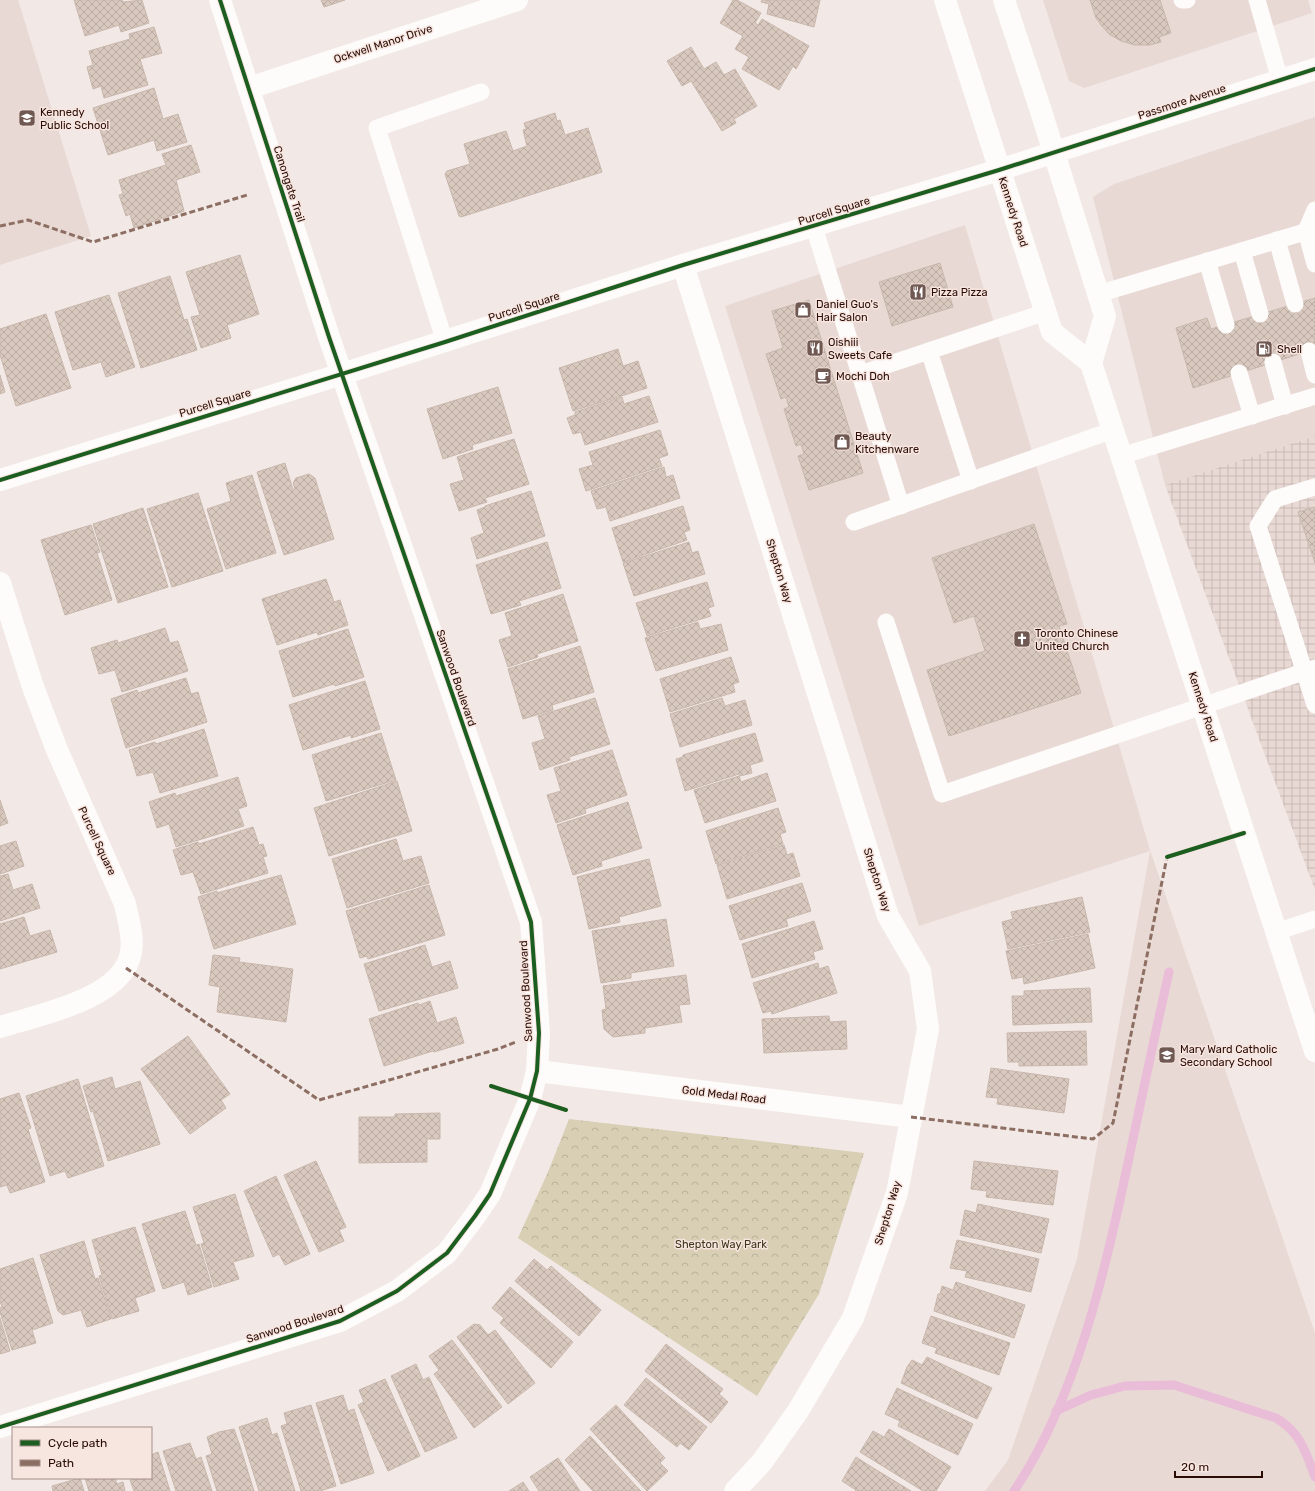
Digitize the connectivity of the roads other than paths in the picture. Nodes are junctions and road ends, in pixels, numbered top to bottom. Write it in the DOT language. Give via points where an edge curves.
graph roads {
  1 [pos="220,0"];
  2 [pos="517,0"];
  3 [pos="945,0"];
  4 [pos="1004,0"];
  5 [pos="1182,0"];
  6 [pos="1187,0"];
  7 [pos="1257,0"];
  8 [pos="1315,69"];
  9 [pos="1280,80"];
  10 [pos="249,88"];
  11 [pos="481,92"];
  12 [pos="1054,152"];
  13 [pos="999,170"];
  14 [pos="1315,210"];
  15 [pos="814,227"];
  16 [pos="1310,230"];
  17 [pos="1277,240"];
  18 [pos="1242,251"];
  19 [pos="1207,261"];
  20 [pos="1315,264"];
  21 [pos="683,265"];
  22 [pos="1098,294"];
  23 [pos="1295,304"];
  24 [pos="1046,312"];
  25 [pos="1260,314"];
  26 [pos="1226,325"];
  27 [pos="445,342"];
  28 [pos="929,351"];
  29 [pos="1309,351"];
  30 [pos="1273,362"];
  31 [pos="1091,363"];
  32 [pos="1239,373"];
  33 [pos="342,374"];
  34 [pos="860,374"];
  35 [pos="1315,375"];
  36 [pos="1315,396"];
  37 [pos="1285,406"];
  38 [pos="1252,416"];
  39 [pos="1113,430"];
  40 [pos="1121,456"];
  41 [pos="0,480"];
  42 [pos="971,481"];
  43 [pos="1315,487"];
  44 [pos="901,506"];
  45 [pos="854,522"];
  46 [pos="0,583"];
  47 [pos="886,622"];
  48 [pos="1310,670"];
  49 [pos="1315,705"];
  50 [pos="1203,706"];
  51 [pos="1315,919"];
  52 [pos="1276,932"];
  53 [pos="0,1027"];
  54 [pos="1315,1051"];
  55 [pos="537,1071"];
  56 [pos="911,1117"];
  57 [pos="0,1427"];
  58 [pos="735,1491"];
  1 -- 10 [label="street, Canongate Trail"];
  2 -- 10 [label="street, Ockwell Manor Drive"];
  3 -- 13 [label="street, Kennedy Road"];
  4 -- 12 [label="street"];
  5 -- 6 [label="lane"];
  7 -- 9 [label="lane"];
  8 -- 9 [label="street, Passmore Avenue"];
  9 -- 12 [label="street, Passmore Avenue"];
  10 -- 33 [label="street, Canongate Trail"];
  11 -- 27 [label="lane" via="377,128"];
  12 -- 13 [label="street, Purcell Square"];
  12 -- 22 [label="street"];
  13 -- 15 [label="street, Purcell Square"];
  13 -- 24 [label="street, Kennedy Road"];
  14 -- 16 [label="lane"];
  15 -- 21 [label="street, Purcell Square"];
  15 -- 34 [label="lane"];
  16 -- 17 [label="lane"];
  16 -- 20 [label="lane"];
  17 -- 18 [label="lane"];
  17 -- 23 [label="lane"];
  18 -- 19 [label="lane"];
  18 -- 25 [label="lane"];
  19 -- 22 [label="lane"];
  19 -- 26 [label="lane"];
  21 -- 27 [label="street, Purcell Square"];
  21 -- 56 [label="street, Shepton Way" via="888,916 920,971 928,1029"];
  22 -- 31 [label="street" via="1105,316"];
  24 -- 28 [label="lane"];
  24 -- 31 [label="street, Kennedy Road" via="1052,332"];
  27 -- 33 [label="street, Purcell Square"];
  28 -- 34 [label="lane"];
  28 -- 42 [label="lane"];
  29 -- 35 [label="lane"];
  30 -- 37 [label="lane"];
  31 -- 39 [label="street, Kennedy Road"];
  32 -- 38 [label="lane"];
  33 -- 41 [label="street, Purcell Square"];
  33 -- 55 [label="street, Sanwood Boulevard" via="531,922 539,1033"];
  34 -- 44 [label="lane"];
  36 -- 37 [label="lane"];
  37 -- 38 [label="lane"];
  38 -- 40 [label="lane"];
  39 -- 40 [label="street, Kennedy Road"];
  39 -- 42 [label="lane"];
  40 -- 50 [label="street, Kennedy Road"];
  42 -- 44 [label="lane"];
  43 -- 48 [label="lane" via="1275,499 1258,526"];
  44 -- 45 [label="lane"];
  46 -- 53 [label="street, Purcell Square" via="33,687 57,750 124,904 132,952 126,968 110,985 96,994 77,1004"];
  47 -- 50 [label="lane" via="942,794"];
  48 -- 49 [label="lane"];
  48 -- 50 [label="lane"];
  50 -- 52 [label="street, Kennedy Road"];
  51 -- 52 [label="lane"];
  52 -- 54 [label="street, Kennedy Road"];
  55 -- 56 [label="street, Gold Medal Road"];
  55 -- 57 [label="street, Sanwood Boulevard" via="530,1099 490,1194 447,1253 397,1291 340,1321"];
  56 -- 58 [label="street, Shepton Way" via="897,1193 853,1318 798,1411 762,1462"];
}
